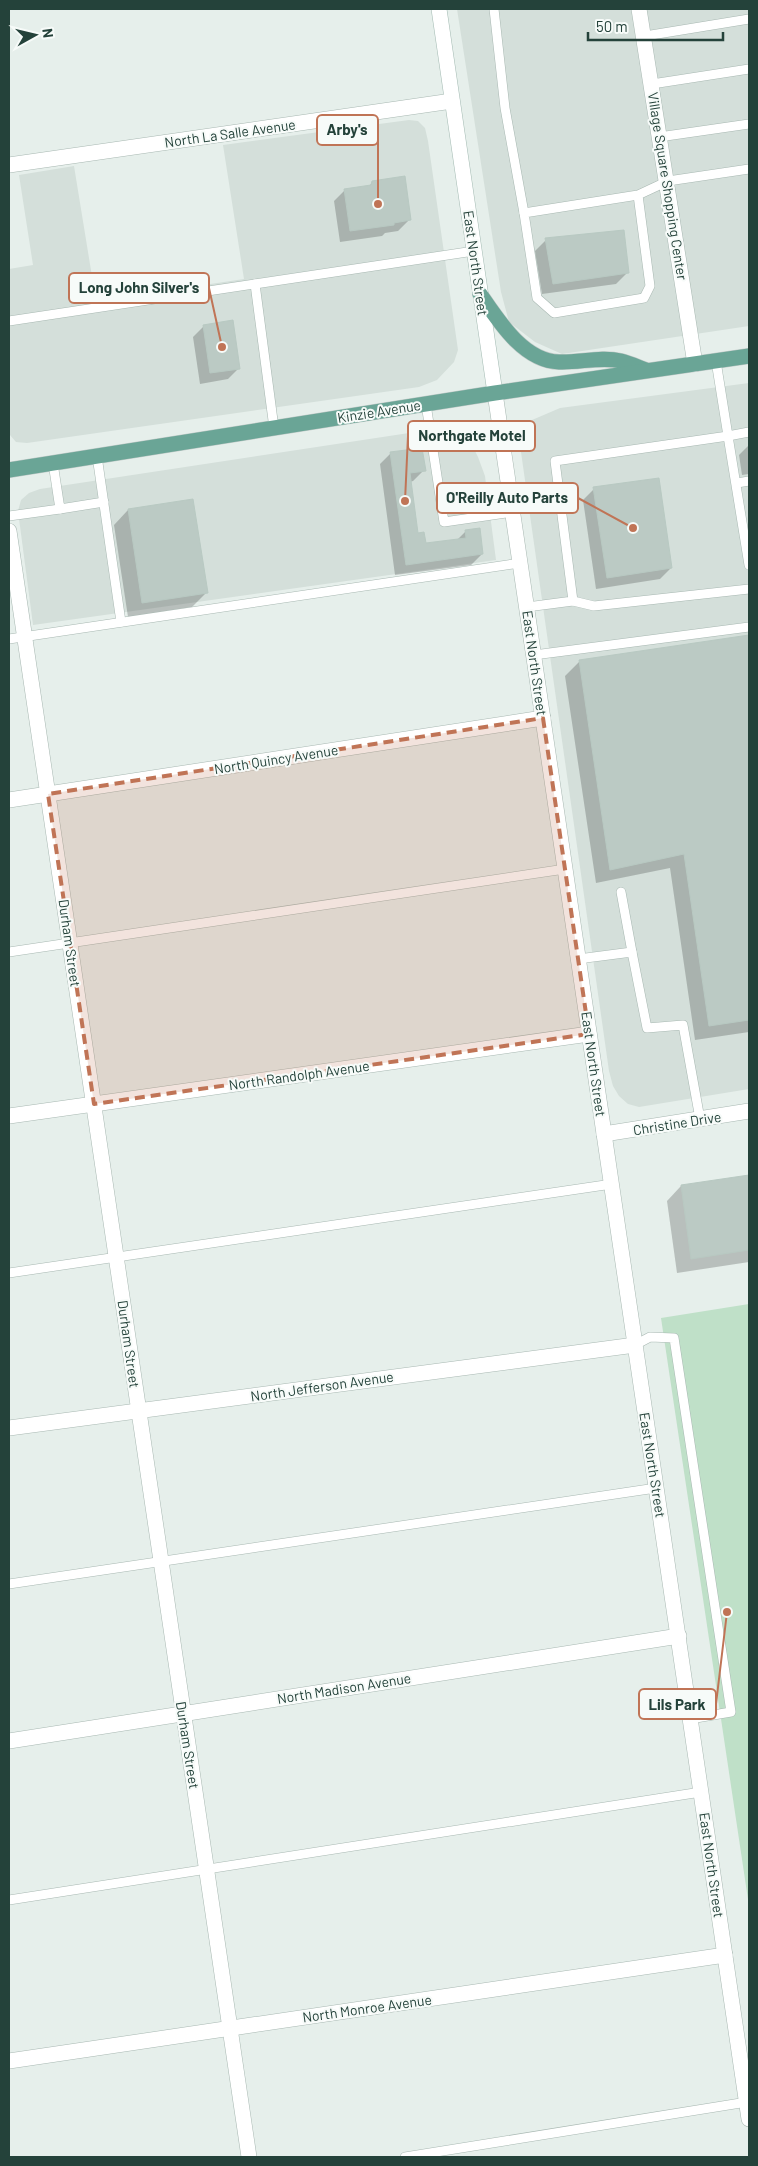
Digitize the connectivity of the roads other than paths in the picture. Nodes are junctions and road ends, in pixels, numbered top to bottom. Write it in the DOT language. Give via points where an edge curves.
graph roads {
  1 [pos="439,9"];
  2 [pos="494,9"];
  3 [pos="639,9"];
  4 [pos="749,19"];
  5 [pos="645,36"];
  6 [pos="749,69"];
  7 [pos="652,84"];
  8 [pos="452,101"];
  9 [pos="749,124"];
  10 [pos="659,137"];
  11 [pos="9,165"];
  12 [pos="749,169"];
  13 [pos="668,181"];
  14 [pos="638,194"];
  15 [pos="524,213"];
  16 [pos="474,251"];
  17 [pos="255,284"];
  18 [pos="480,294"];
  19 [pos="9,321"];
  20 [pos="749,356"];
  21 [pos="716,360"];
  22 [pos="695,364"];
  23 [pos="648,371"];
  24 [pos="495,393"];
  25 [pos="426,404"];
  26 [pos="274,428"];
  27 [pos="749,432"];
  28 [pos="728,436"];
  29 [pos="97,456"];
  30 [pos="53,463"];
  31 [pos="9,470"];
  32 [pos="749,482"];
  33 [pos="737,483"];
  34 [pos="104,502"];
  35 [pos="60,509"];
  36 [pos="513,512"];
  37 [pos="9,516"];
  38 [pos="9,531"];
  39 [pos="520,563"];
  40 [pos="749,566"];
  41 [pos="749,589"];
  42 [pos="573,601"];
  43 [pos="526,607"];
  44 [pos="121,622"];
  45 [pos="749,627"];
  46 [pos="24,637"];
  47 [pos="9,639"];
  48 [pos="534,655"];
  49 [pos="543,718"];
  50 [pos="48,794"];
  51 [pos="9,800"];
  52 [pos="565,869"];
  53 [pos="621,892"];
  54 [pos="70,943"];
  55 [pos="9,952"];
  56 [pos="632,952"];
  57 [pos="578,959"];
  58 [pos="589,1034"];
  59 [pos="94,1104"];
  60 [pos="749,1111"];
  61 [pos="9,1116"];
  62 [pos="700,1119"];
  63 [pos="604,1134"];
  64 [pos="612,1184"];
  65 [pos="116,1257"];
  66 [pos="9,1273"];
  67 [pos="635,1345"];
  68 [pos="139,1411"];
  69 [pos="9,1428"];
  70 [pos="656,1488"];
  71 [pos="161,1562"];
  72 [pos="9,1584"];
  73 [pos="679,1636"];
  74 [pos="184,1713"];
  75 [pos="690,1719"];
  76 [pos="9,1741"];
  77 [pos="701,1792"];
  78 [pos="207,1869"];
  79 [pos="9,1900"];
  80 [pos="725,1955"];
  81 [pos="230,2028"];
  82 [pos="9,2061"];
  83 [pos="747,2098"];
  84 [pos="749,2119"];
  85 [pos="250,2157"];
  86 [pos="405,2157"];
  1 -- 8 [label="street, East North Street"];
  2 -- 15 [label="lane" via="505,108"];
  3 -- 5 [label="street, Village Square Shopping Center"];
  4 -- 5 [label="lane"];
  5 -- 7 [label="street, Village Square Shopping Center"];
  6 -- 7 [label="lane"];
  7 -- 10 [label="street, Village Square Shopping Center"];
  8 -- 11 [label="street, North La Salle Avenue"];
  8 -- 16 [label="street, East North Street"];
  9 -- 10 [label="lane"];
  10 -- 13 [label="street, Village Square Shopping Center"];
  12 -- 13 [label="lane"];
  13 -- 14 [label="lane"];
  13 -- 22 [label="street, Village Square Shopping Center"];
  14 -- 15 [label="lane"];
  14 -- 15 [label="lane" via="650,286 644,298 554,313 537,298"];
  16 -- 17 [label="lane"];
  16 -- 18 [label="street, East North Street"];
  17 -- 19 [label="lane"];
  17 -- 26 [label="lane"];
  18 -- 23 [label="main road" via="506,332 522,347 544,359 557,363 620,360"];
  18 -- 24 [label="street, East North Street"];
  20 -- 21 [label="main road, Kinzie Avenue"];
  21 -- 22 [label="main road, Kinzie Avenue"];
  21 -- 28 [label="lane"];
  22 -- 23 [label="main road, Kinzie Avenue"];
  23 -- 24 [label="main road, Kinzie Avenue"];
  24 -- 25 [label="main road, Kinzie Avenue"];
  24 -- 36 [label="street, East North Street"];
  25 -- 26 [label="main road, Kinzie Avenue"];
  25 -- 36 [label="lane" via="444,522"];
  26 -- 29 [label="main road, Kinzie Avenue"];
  27 -- 28 [label="lane"];
  28 -- 33 [label="lane"];
  28 -- 42 [label="lane" via="554,461"];
  29 -- 30 [label="main road, Kinzie Avenue"];
  29 -- 34 [label="lane"];
  30 -- 31 [label="main road, Kinzie Avenue"];
  30 -- 35 [label="lane"];
  32 -- 33 [label="lane"];
  33 -- 40 [label="lane"];
  34 -- 35 [label="lane"];
  34 -- 44 [label="lane"];
  35 -- 37 [label="lane"];
  36 -- 39 [label="street, East North Street"];
  38 -- 46 [label="street, Durham Street"];
  39 -- 43 [label="street, East North Street"];
  39 -- 44 [label="lane"];
  41 -- 42 [label="lane" via="594,606"];
  42 -- 43 [label="lane"];
  43 -- 48 [label="street, East North Street"];
  44 -- 46 [label="lane"];
  45 -- 48 [label="lane"];
  46 -- 47 [label="lane"];
  46 -- 50 [label="street, Durham Street"];
  48 -- 49 [label="street, East North Street"];
  49 -- 50 [label="street, North Quincy Avenue"];
  49 -- 52 [label="street, East North Street"];
  50 -- 51 [label="street, North Quincy Avenue"];
  50 -- 54 [label="street, Durham Street"];
  52 -- 54 [label="lane"];
  52 -- 57 [label="street, East North Street"];
  53 -- 56 [label="lane"];
  54 -- 55 [label="lane"];
  54 -- 59 [label="street, Durham Street"];
  56 -- 57 [label="lane"];
  56 -- 62 [label="lane" via="646,1028 683,1025"];
  57 -- 58 [label="street, East North Street"];
  58 -- 59 [label="street, North Randolph Avenue"];
  58 -- 63 [label="street, East North Street"];
  59 -- 61 [label="street, North Randolph Avenue"];
  59 -- 65 [label="street, Durham Street"];
  60 -- 62 [label="street, Christine Drive"];
  62 -- 63 [label="street, Christine Drive"];
  63 -- 64 [label="street, East North Street"];
  64 -- 65 [label="lane"];
  64 -- 67 [label="street, East North Street"];
  65 -- 66 [label="lane"];
  65 -- 68 [label="street, Durham Street"];
  67 -- 68 [label="street, North Jefferson Avenue"];
  67 -- 70 [label="street, East North Street"];
  67 -- 75 [label="lane" via="650,1336 674,1338 731,1712"];
  68 -- 69 [label="street, North Jefferson Avenue"];
  68 -- 71 [label="street, Durham Street"];
  70 -- 71 [label="lane"];
  70 -- 73 [label="street, East North Street"];
  71 -- 72 [label="lane"];
  71 -- 74 [label="street, Durham Street"];
  73 -- 74 [label="street, North Madison Avenue"];
  73 -- 75 [label="street, East North Street"];
  74 -- 76 [label="street, North Madison Avenue"];
  74 -- 78 [label="street, Durham Street"];
  75 -- 77 [label="street, East North Street"];
  77 -- 78 [label="lane"];
  77 -- 80 [label="street, East North Street"];
  78 -- 79 [label="lane"];
  78 -- 81 [label="street, Durham Street"];
  80 -- 81 [label="street, North Monroe Avenue"];
  80 -- 83 [label="street, East North Street"];
  81 -- 82 [label="street, North Monroe Avenue"];
  81 -- 85 [label="street, Durham Street"];
  83 -- 84 [label="street, East North Street"];
  83 -- 86 [label="lane"];
}
